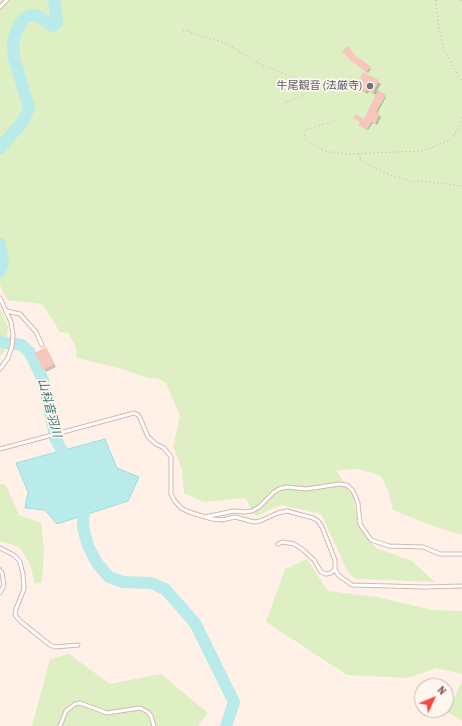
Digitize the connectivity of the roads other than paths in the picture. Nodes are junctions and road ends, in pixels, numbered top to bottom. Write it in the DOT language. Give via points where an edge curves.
graph roads {
  1 [pos="7,0"];
  2 [pos="0,7"];
  3 [pos="0,298"];
  4 [pos="6,311"];
  5 [pos="42,346"];
  6 [pos="0,368"];
  7 [pos="0,449"];
  8 [pos="205,517"];
  9 [pos="278,544"];
  10 [pos="0,548"];
  11 [pos="462,554"];
  12 [pos="335,569"];
  13 [pos="0,570"];
  14 [pos="462,586"];
  15 [pos="0,593"];
  16 [pos="78,645"];
  17 [pos="60,726"];
  18 [pos="154,726"];
  1 -- 2 [label="lane"];
  3 -- 4 [label="lane"];
  4 -- 5 [label="lane" via="20,314 36,332"];
  4 -- 6 [label="lane" via="12,322 12,346 8,358"];
  7 -- 8 [label="lane" via="134,413 140,418 148,437 164,448 170,457 171,494 174,500 181,508"];
  8 -- 11 [label="lane" via="234,511 252,511 274,492 286,487 307,489 339,484 353,491 358,504 360,524 371,540 389,546 423,547 440,554"];
  8 -- 12 [label="lane" via="222,520 235,518 254,522 286,511 313,518 322,526 335,560"];
  9 -- 12 [label="lane" via="294,544 302,549 314,560 321,572 331,573"];
  10 -- 16 [label="lane" via="20,562 23,574 24,589 15,615 50,645"];
  12 -- 14 [label="lane" via="338,575 352,585"];
  13 -- 15 [label="lane" via="4,585"];
  17 -- 18 [label="lane" via="66,711 80,703 107,713 140,708 148,712"];
}
